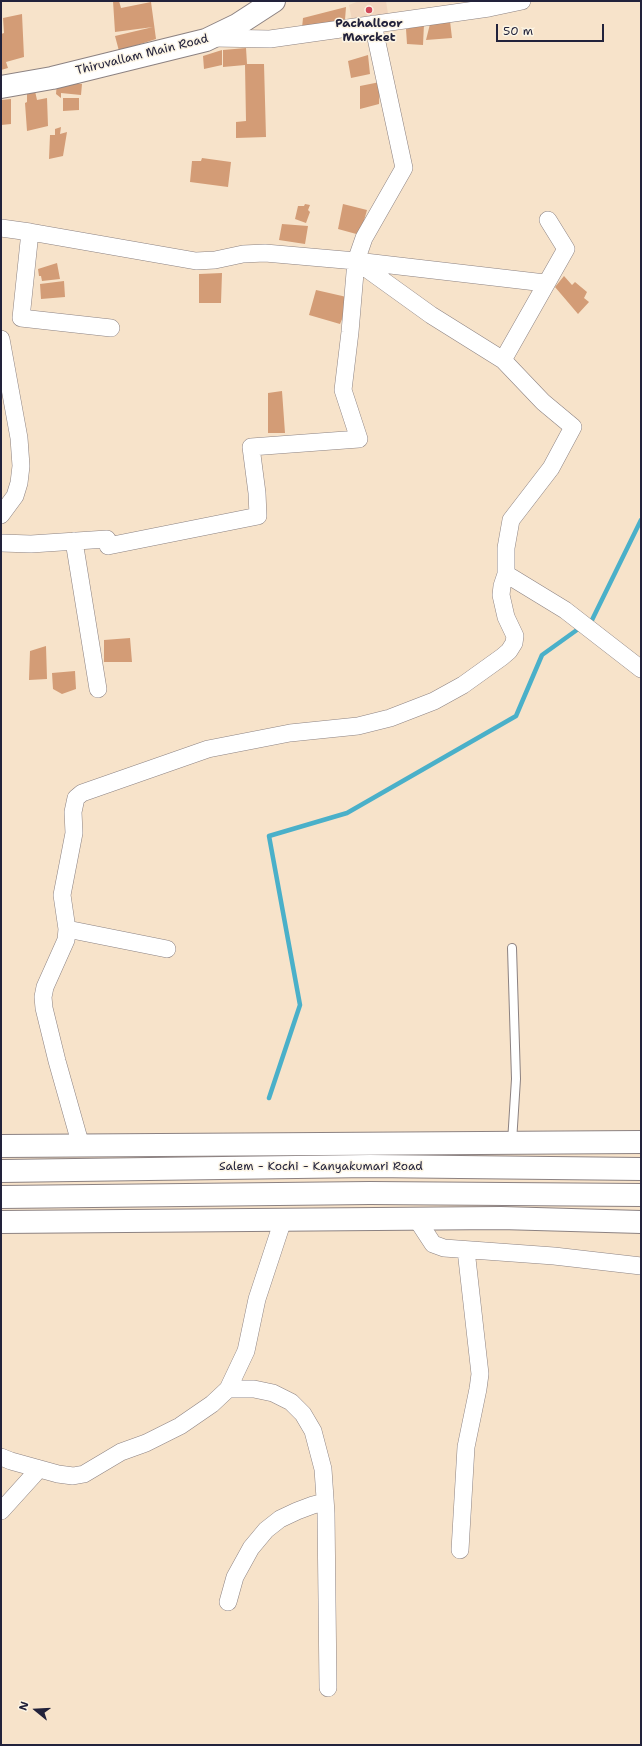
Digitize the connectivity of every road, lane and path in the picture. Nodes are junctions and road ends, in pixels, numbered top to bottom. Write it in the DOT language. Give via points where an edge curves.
graph roads {
  1 [pos="274,1"];
  2 [pos="522,1"];
  3 [pos="373,24"];
  4 [pos="213,38"];
  5 [pos="1,87"];
  6 [pos="548,220"];
  7 [pos="1,228"];
  8 [pos="30,232"];
  9 [pos="356,261"];
  10 [pos="545,283"];
  11 [pos="111,328"];
  12 [pos="1,339"];
  13 [pos="503,360"];
  14 [pos="1,515"];
  15 [pos="74,541"];
  16 [pos="1,543"];
  17 [pos="506,574"];
  18 [pos="641,669"];
  19 [pos="98,689"];
  20 [pos="67,929"];
  21 [pos="512,948"];
  22 [pos="167,949"];
  23 [pos="512,1142"];
  24 [pos="641,1142"];
  25 [pos="1,1146"];
  26 [pos="82,1146"];
  27 [pos="641,1169"];
  28 [pos="1,1171"];
  29 [pos="641,1195"];
  30 [pos="1,1197"];
  31 [pos="416,1218"];
  32 [pos="283,1220"];
  33 [pos="1,1222"];
  34 [pos="641,1222"];
  35 [pos="466,1250"];
  36 [pos="641,1266"];
  37 [pos="228,1389"];
  38 [pos="1,1457"];
  39 [pos="39,1469"];
  40 [pos="326,1502"];
  41 [pos="1,1511"];
  42 [pos="460,1550"];
  43 [pos="228,1602"];
  44 [pos="328,1688"];
  1 -- 4 [label="main road, Thiruvallam Main Road"];
  2 -- 3 [label="street"];
  3 -- 4 [label="street" via="270,39"];
  3 -- 9 [label="street" via="404,168 364,238"];
  4 -- 5 [label="main road, Thiruvallam Main Road" via="52,78"];
  6 -- 10 [label="street" via="566,249"];
  7 -- 8 [label="street"];
  8 -- 9 [label="street" via="196,261 265,253"];
  8 -- 11 [label="street" via="21,318"];
  9 -- 10 [label="street"];
  9 -- 13 [label="street" via="431,315"];
  9 -- 15 [label="street" via="343,390 359,439 250,447 258,493 258,516 108,546 107,539"];
  10 -- 13 [label="street"];
  12 -- 14 [label="street" via="19,438 21,466 15,496"];
  13 -- 17 [label="street" via="543,402 573,427 551,468 511,520 506,548"];
  15 -- 16 [label="street"];
  15 -- 19 [label="street"];
  17 -- 18 [label="street" via="565,610"];
  17 -- 20 [label="street" via="502,586 502,604 515,636 514,644 510,651 463,686 440,698 390,718 358,726 290,733 208,749 82,792 74,804 74,833 62,895"];
  20 -- 22 [label="street"];
  20 -- 26 [label="street" via="62,952 45,987 44,1008"];
  21 -- 23 [label="lane" via="516,1079"];
  23 -- 24 [label="main road"];
  23 -- 26 [label="main road"];
  25 -- 26 [label="main road"];
  27 -- 28 [label="main road, Salem - Kochi - Kanyakumari Road" via="370,1166"];
  29 -- 30 [label="main road" via="362,1193"];
  31 -- 32 [label="main road"];
  31 -- 34 [label="main road"];
  31 -- 35 [label="street" via="433,1244"];
  32 -- 33 [label="main road"];
  32 -- 37 [label="street" via="257,1299 246,1351"];
  35 -- 36 [label="street" via="554,1256"];
  35 -- 42 [label="street" via="480,1374 466,1447"];
  37 -- 39 [label="street" via="212,1404 180,1426 121,1452 84,1474 73,1476"];
  37 -- 40 [label="street" via="254,1389 273,1393 291,1402 303,1414 313,1431 323,1469"];
  38 -- 39 [label="street"];
  39 -- 41 [label="street"];
  40 -- 43 [label="street" via="297,1511 280,1519 266,1530 251,1548 235,1577"];
  40 -- 44 [label="street"];
}
